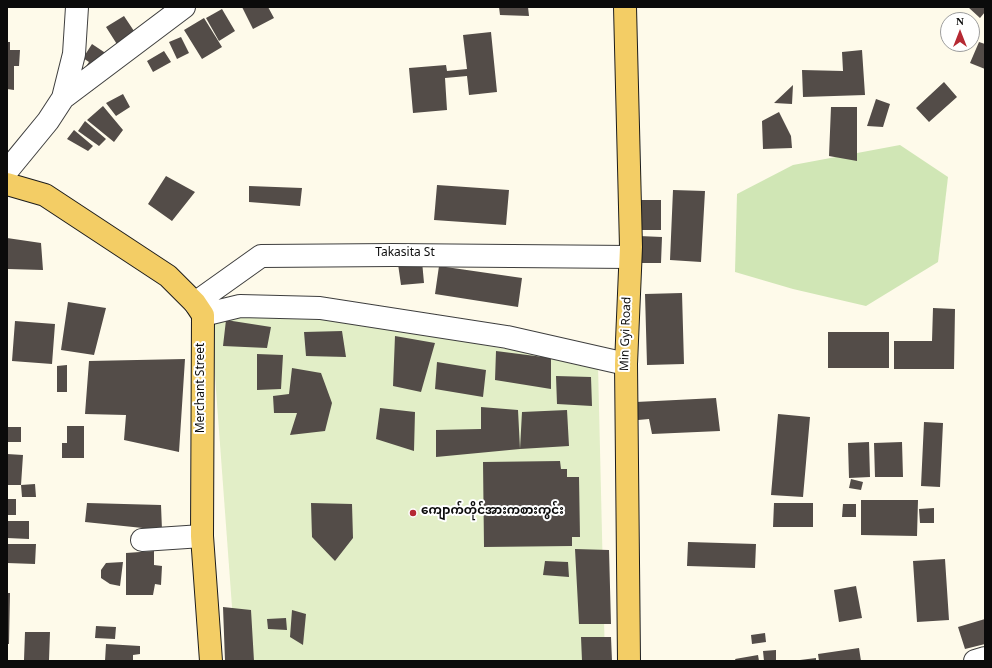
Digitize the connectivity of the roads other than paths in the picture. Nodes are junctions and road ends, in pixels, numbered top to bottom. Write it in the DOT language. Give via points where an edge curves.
graph roads {
  1 [pos="77,7"];
  2 [pos="184,7"];
  3 [pos="625,7"];
  4 [pos="63,98"];
  5 [pos="7,171"];
  6 [pos="7,184"];
  7 [pos="630,257"];
  8 [pos="199,309"];
  9 [pos="626,364"];
  10 [pos="202,536"];
  11 [pos="142,540"];
  12 [pos="985,658"];
  13 [pos="211,661"];
  14 [pos="630,661"];
  15 [pos="975,661"];
  1 -- 4 [label="street" via="74,54"];
  2 -- 4 [label="street"];
  3 -- 7 [label="main road, Min Gyi Road"];
  4 -- 5 [label="street" via="48,121"];
  6 -- 8 [label="main road" via="45,195 168,276"];
  7 -- 8 [label="street, Takasita St" via="393,254 261,256"];
  7 -- 9 [label="main road, Min Gyi Road"];
  8 -- 9 [label="street" via="240,306 320,308 507,337"];
  8 -- 10 [label="main road, Merchant Street"];
  9 -- 14 [label="main road, Min Gyi Road"];
  10 -- 11 [label="street"];
  10 -- 13 [label="main road, Merchant Street"];
  12 -- 15 [label="street"];
}
